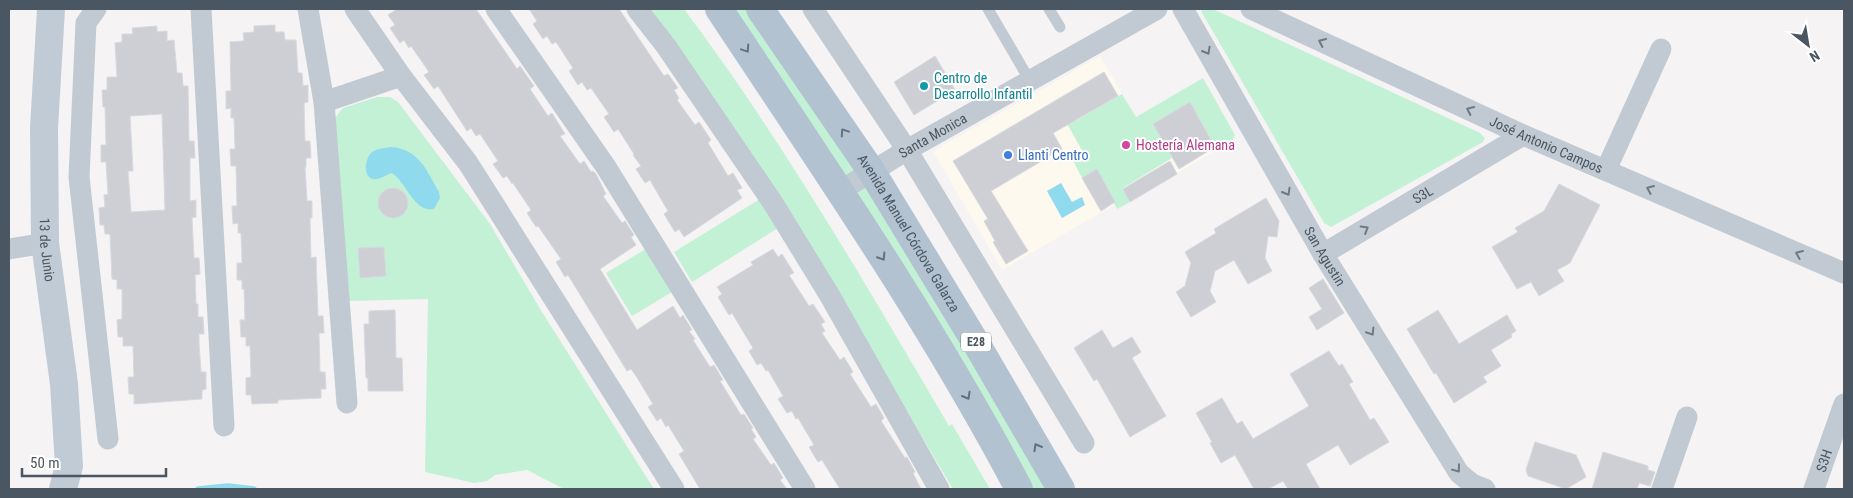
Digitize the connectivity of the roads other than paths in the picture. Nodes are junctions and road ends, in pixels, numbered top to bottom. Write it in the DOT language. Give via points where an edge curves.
graph roads {
  1 [pos="51,9"];
  2 [pos="96,9"];
  3 [pos="201,9"];
  4 [pos="308,9"];
  5 [pos="355,9"];
  6 [pos="496,9"];
  7 [pos="637,9"];
  8 [pos="719,9"];
  9 [pos="760,9"];
  10 [pos="813,9"];
  11 [pos="988,9"];
  12 [pos="1049,9"];
  13 [pos="1157,9"];
  14 [pos="1183,9"];
  15 [pos="1250,9"];
  16 [pos="1060,27"];
  17 [pos="1660,49"];
  18 [pos="402,76"];
  19 [pos="1030,81"];
  20 [pos="324,102"];
  21 [pos="1523,134"];
  22 [pos="907,150"];
  23 [pos="1606,170"];
  24 [pos="872,172"];
  25 [pos="840,191"];
  26 [pos="45,243"];
  27 [pos="9,249"];
  28 [pos="1323,254"];
  29 [pos="1844,273"];
  30 [pos="347,403"];
  31 [pos="1844,404"];
  32 [pos="1687,417"];
  33 [pos="224,426"];
  34 [pos="108,439"];
  35 [pos="1084,443"];
  36 [pos="64,489"];
  37 [pos="674,489"];
  38 [pos="805,489"];
  39 [pos="939,489"];
  40 [pos="1019,489"];
  41 [pos="1061,489"];
  42 [pos="1484,489"];
  43 [pos="1662,489"];
  44 [pos="1814,489"];
  1 -- 26 [label="main road, 13 de Junio" via="44,128"];
  2 -- 34 [label="street" via="86,23 79,177"];
  3 -- 33 [label="street"];
  4 -- 20 [label="street"];
  5 -- 18 [label="street"];
  6 -- 38 [label="street" via="606,167"];
  7 -- 39 [label="street" via="666,46 773,203"];
  8 -- 25 [label="main road, E28, one-way"];
  24 -- 9 [label="main road, Avenida Manuel Córdova Galarza / E28, one-way"];
  10 -- 22 [label="street"];
  11 -- 19 [label="lane"];
  12 -- 16 [label="lane"];
  13 -- 19 [label="street, Santa Monica"];
  14 -- 28 [label="street, San Agustin, one-way"];
  21 -- 15 [label="street, José Antonio Campos, one-way"];
  17 -- 23 [label="street"];
  18 -- 20 [label="street"];
  18 -- 37 [label="street" via="468,163"];
  19 -- 22 [label="street, Santa Monica"];
  20 -- 30 [label="street"];
  21 -- 23 [label="street, José Antonio Campos"];
  28 -- 21 [label="street, S3L, one-way"];
  22 -- 24 [label="street, Santa Monica"];
  22 -- 35 [label="street"];
  29 -- 23 [label="street, José Antonio Campos, one-way"];
  24 -- 25 [label="street, Santa Monica"];
  41 -- 24 [label="main road, Avenida Manuel Córdova Galarza / E28, one-way"];
  25 -- 40 [label="main road, E28, one-way" via="948,363"];
  26 -- 27 [label="street"];
  26 -- 36 [label="main road, 13 de Junio" via="64,384 69,466"];
  28 -- 42 [label="street, San Agustin, one-way" via="1459,473"];
  31 -- 44 [label="street, S3H"];
  32 -- 43 [label="street"];
}
